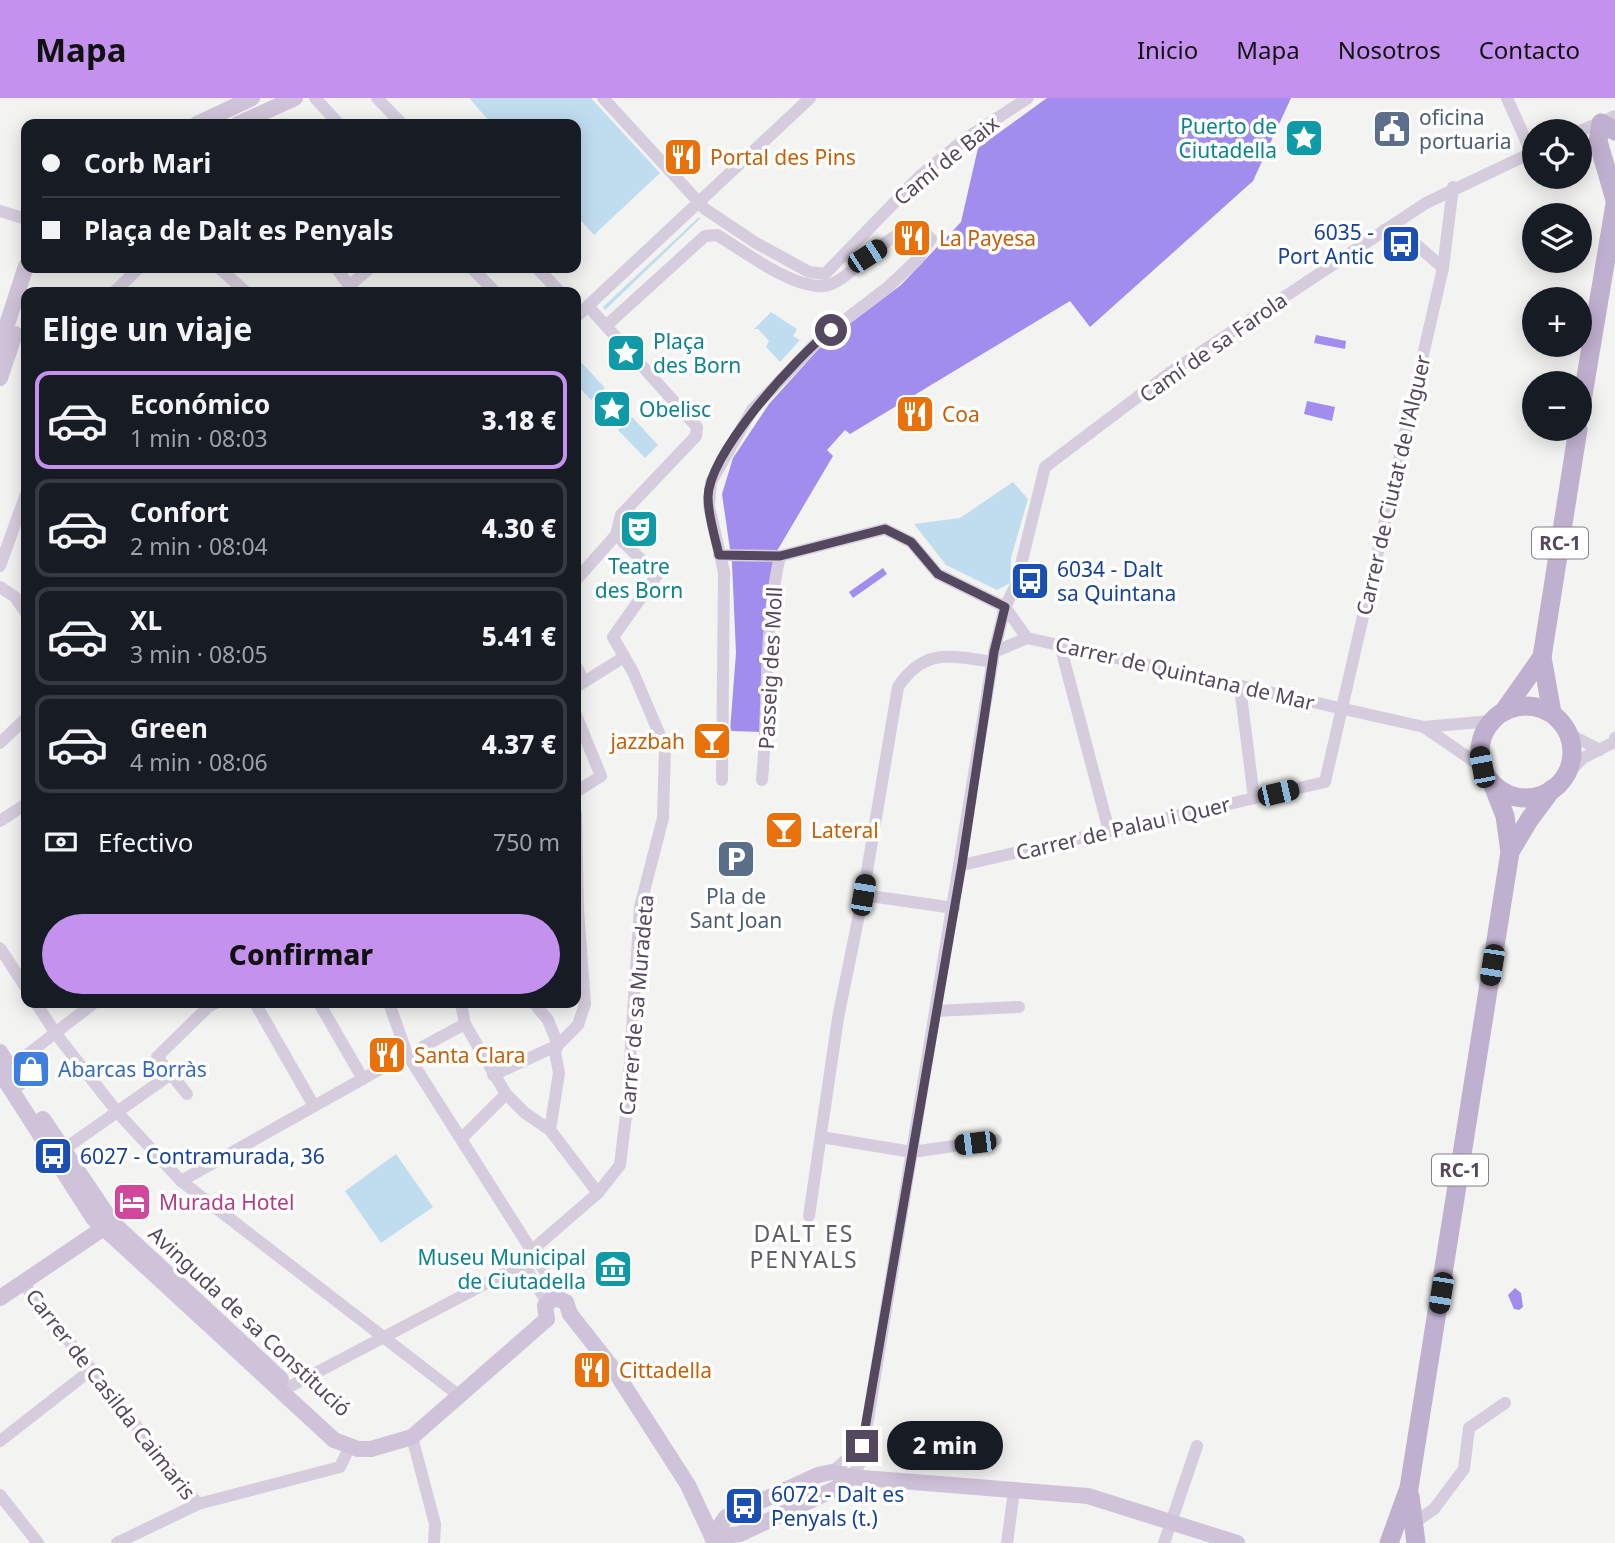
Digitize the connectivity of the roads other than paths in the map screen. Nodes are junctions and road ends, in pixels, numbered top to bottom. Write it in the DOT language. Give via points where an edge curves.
graph roads {
  1 [pos="252,98"];
  2 [pos="315,98"];
  3 [pos="377,98"];
  4 [pos="603,98"];
  5 [pos="810,98"];
  6 [pos="1028,98"];
  7 [pos="1507,98"];
  8 [pos="286,100"];
  9 [pos="229,117"];
  10 [pos="248,119"];
  11 [pos="334,119"];
  12 [pos="397,119"];
  13 [pos="1610,123"];
  14 [pos="1592,128"];
  15 [pos="1522,129"];
  16 [pos="1592,152"];
  17 [pos="1522,156"];
  18 [pos="1601,157"];
  19 [pos="1453,187"];
  20 [pos="1615,202"];
  21 [pos="700,203"];
  22 [pos="0,211"];
  23 [pos="21,217"];
  24 [pos="1384,230"];
  25 [pos="1443,268"];
  26 [pos="24,273"];
  27 [pos="134,273"];
  28 [pos="225,273"];
  29 [pos="340,273"];
  30 [pos="366,273"];
  31 [pos="477,273"];
  32 [pos="542,273"];
  33 [pos="119,287"];
  34 [pos="240,287"];
  35 [pos="350,287"];
  36 [pos="354,287"];
  37 [pos="490,287"];
  38 [pos="555,287"];
  39 [pos="581,310"];
  40 [pos="581,312"];
  41 [pos="21,314"];
  42 [pos="607,326"];
  43 [pos="0,346"];
  44 [pos="1587,371"];
  45 [pos="0,378"];
  46 [pos="1576,441"];
  47 [pos="21,508"];
  48 [pos="616,535"];
  49 [pos="725,555"];
  50 [pos="777,556"];
  51 [pos="0,566"];
  52 [pos="581,574"];
  53 [pos="0,587"];
  54 [pos="21,606"];
  55 [pos="1005,607"];
  56 [pos="1027,638"];
  57 [pos="1060,645"];
  58 [pos="624,657"];
  59 [pos="994,657"];
  60 [pos="1542,657"];
  61 [pos="581,683"];
  62 [pos="1240,687"];
  63 [pos="1342,708"];
  64 [pos="1552,713"];
  65 [pos="1498,716"];
  66 [pos="21,722"];
  67 [pos="1424,727"];
  68 [pos="1569,734"];
  69 [pos="3,737"];
  70 [pos="1615,738"];
  71 [pos="581,741"];
  72 [pos="1600,750"];
  73 [pos="1567,774"];
  74 [pos="1487,775"];
  75 [pos="722,780"];
  76 [pos="762,780"];
  77 [pos="1325,782"];
  78 [pos="581,789"];
  79 [pos="1552,789"];
  80 [pos="1254,798"];
  81 [pos="21,807"];
  82 [pos="0,821"];
  83 [pos="1109,831"];
  84 [pos="1510,852"];
  85 [pos="962,864"];
  86 [pos="863,895"];
  87 [pos="954,908"];
  88 [pos="0,948"];
  89 [pos="581,950"];
  90 [pos="21,980"];
  91 [pos="1019,1007"];
  92 [pos="39,1008"];
  93 [pos="88,1008"];
  94 [pos="211,1008"];
  95 [pos="258,1008"];
  96 [pos="322,1008"];
  97 [pos="391,1008"];
  98 [pos="462,1008"];
  99 [pos="538,1008"];
  100 [pos="935,1011"];
  101 [pos="465,1024"];
  102 [pos="56,1034"];
  103 [pos="558,1045"];
  104 [pos="424,1046"];
  105 [pos="0,1052"];
  106 [pos="407,1054"];
  107 [pos="4,1071"];
  108 [pos="171,1074"];
  109 [pos="493,1075"];
  110 [pos="363,1079"];
  111 [pos="187,1094"];
  112 [pos="506,1094"];
  113 [pos="314,1106"];
  114 [pos="118,1113"];
  115 [pos="550,1130"];
  116 [pos="821,1137"];
  117 [pos="462,1138"];
  118 [pos="996,1140"];
  119 [pos="912,1152"];
  120 [pos="58,1153"];
  121 [pos="181,1181"];
  122 [pos="598,1193"];
  123 [pos="809,1216"];
  124 [pos="108,1225"];
  125 [pos="534,1252"];
  126 [pos="523,1264"];
  127 [pos="23,1283"];
  128 [pos="0,1298"];
  129 [pos="552,1306"];
  130 [pos="570,1314"];
  131 [pos="383,1337"];
  132 [pos="92,1370"];
  133 [pos="258,1371"];
  134 [pos="289,1387"];
  135 [pos="457,1398"];
  136 [pos="1505,1403"];
  137 [pos="412,1437"];
  138 [pos="0,1441"];
  139 [pos="348,1444"];
  140 [pos="862,1446"];
  141 [pos="1197,1446"];
  142 [pos="832,1472"];
  143 [pos="851,1477"];
  144 [pos="690,1489"];
  145 [pos="1409,1489"];
  146 [pos="1014,1491"];
  147 [pos="0,1495"];
  148 [pos="198,1504"];
  149 [pos="726,1517"];
  150 [pos="1170,1523"];
  151 [pos="1414,1534"];
  152 [pos="714,1540"];
  153 [pos="36,1543"];
  154 [pos="117,1543"];
  155 [pos="434,1543"];
  156 [pos="1007,1543"];
  157 [pos="1164,1543"];
  158 [pos="1237,1543"];
  159 [pos="1389,1543"];
  1 -- 9 [label="street"];
  2 -- 11 [label="street"];
  3 -- 12 [label="street"];
  4 -- 21 [label="street"];
  5 -- 21 [label="street"];
  6 -- 21 [label="street, Camí de Baix" via="965,139 920,176 825,274 809,272 756,243"];
  7 -- 15 [label="street"];
  8 -- 10 [label="street"];
  13 -- 14 [label="street"];
  13 -- 18 [label="main road" via="1598,141"];
  16 -- 18 [label="main road"];
  17 -- 19 [label="street, Camí de sa Farola"];
  18 -- 20 [label="main road"];
  19 -- 24 [label="street, Camí de sa Farola"];
  19 -- 25 [label="street, Carrer de Ciutat de l'Alguer"];
  20 -- 44 [label="main road"];
  21 -- 39 [label="street"];
  22 -- 23 [label="street"];
  24 -- 25 [label="street" via="1410,239"];
  24 -- 55 [label="street, Camí de sa Farola" via="1168,374 1045,467 1016,585"];
  25 -- 63 [label="street, Carrer de Ciutat de l'Alguer"];
  26 -- 43 [label="street"];
  27 -- 33 [label="street"];
  28 -- 34 [label="street"];
  29 -- 35 [label="street"];
  30 -- 36 [label="street"];
  31 -- 37 [label="street"];
  32 -- 38 [label="street"];
  40 -- 42 [label="street"];
  41 -- 45 [label="street"];
  42 -- 48 [label="street" via="697,427 696,436 621,515"];
  42 -- 49 [label="street" via="705,236 717,235 798,282 825,287 898,235 916,228 931,239 918,259 820,339 752,410 711,482 709,506"];
  46 -- 60 [label="main road, RC-1"];
  47 -- 51 [label="street"];
  48 -- 52 [label="street"];
  48 -- 58 [label="street, Carrer de sa Muradeta" via="657,575 613,637"];
  49 -- 50 [label="street"];
  49 -- 75 [label="street"];
  50 -- 55 [label="street" via="885,529 911,542 938,574"];
  50 -- 76 [label="street, Passeig des Moll"];
  53 -- 54 [label="street"];
  55 -- 56 [label="street"];
  55 -- 59 [label="street"];
  56 -- 57 [label="street, Carrer de Quintana de Mar"];
  56 -- 59 [label="street"];
  57 -- 62 [label="street, Carrer de Quintana de Mar"];
  57 -- 83 [label="street"];
  58 -- 61 [label="street"];
  58 -- 122 [label="street, Carrer de sa Muradeta" via="665,747 663,818 640,907 620,1165"];
  59 -- 85 [label="street"];
  59 -- 86 [label="street" via="944,655 924,661 908,672 898,687"];
  60 -- 64 [label="main road, RC-1"];
  60 -- 65 [label="main road, RC-1"];
  62 -- 63 [label="street, Carrer de Quintana de Mar"];
  62 -- 80 [label="street"];
  63 -- 67 [label="street, Carrer de Quintana de Mar"];
  63 -- 77 [label="street, Carrer de Ciutat de l'Alguer"];
  64 -- 65 [label="main road" via="1521,706"];
  64 -- 68 [label="main road, RC-1"];
  65 -- 67 [label="street"];
  65 -- 74 [label="main road, RC-1" via="1482,738"];
  66 -- 69 [label="street"];
  67 -- 74 [label="street"];
  68 -- 72 [label="street"];
  68 -- 73 [label="main road" via="1572,749"];
  70 -- 72 [label="street"];
  71 -- 78 [label="street" via="601,776"];
  72 -- 73 [label="street" via="1583,758"];
  73 -- 79 [label="main road, RC-1"];
  74 -- 79 [label="main road" via="1503,792 1520,798"];
  74 -- 84 [label="main road, RC-1" via="1504,816"];
  77 -- 80 [label="street, Carrer de Palau i Quer"];
  79 -- 84 [label="main road, RC-1"];
  80 -- 83 [label="street, Carrer de Palau i Quer"];
  81 -- 82 [label="street"];
  83 -- 85 [label="street, Carrer de Palau i Quer"];
  84 -- 145 [label="main road, RC-1"];
  85 -- 87 [label="street"];
  86 -- 87 [label="street"];
  86 -- 116 [label="street" via="838,1018"];
  87 -- 100 [label="street"];
  88 -- 90 [label="street"];
  89 -- 103 [label="street" via="585,1004 578,1025"];
  91 -- 100 [label="street"];
  92 -- 102 [label="street"];
  93 -- 102 [label="street"];
  94 -- 108 [label="street" via="157,1057"];
  95 -- 113 [label="street"];
  96 -- 110 [label="street"];
  97 -- 106 [label="street"];
  98 -- 101 [label="street"];
  99 -- 103 [label="street"];
  100 -- 119 [label="street"];
  101 -- 104 [label="street"];
  101 -- 109 [label="street"];
  102 -- 107 [label="street"];
  102 -- 114 [label="street"];
  103 -- 109 [label="street"];
  103 -- 115 [label="street" via="559,1073"];
  105 -- 107 [label="street, Avinguda de sa Constitució"];
  106 -- 110 [label="street"];
  106 -- 117 [label="street"];
  107 -- 120 [label="street, Avinguda de sa Constitució"];
  108 -- 111 [label="street"];
  108 -- 114 [label="street"];
  109 -- 112 [label="street"];
  110 -- 113 [label="street"];
  112 -- 115 [label="street"];
  112 -- 117 [label="street"];
  113 -- 121 [label="street"];
  114 -- 120 [label="street"];
  114 -- 121 [label="street"];
  115 -- 122 [label="street"];
  116 -- 119 [label="street"];
  116 -- 123 [label="street"];
  117 -- 125 [label="street"];
  118 -- 119 [label="street"];
  119 -- 140 [label="street"];
  120 -- 124 [label="street, Avinguda de sa Constitució" via="86,1209"];
  121 -- 131 [label="street"];
  122 -- 125 [label="street, Carrer de sa Muradeta"];
  124 -- 127 [label="street"];
  124 -- 133 [label="street, Avinguda de sa Constitució"];
  124 -- 134 [label="street, Avinguda de sa Constitució"];
  125 -- 126 [label="street, Carrer de sa Muradeta"];
  125 -- 129 [label="street"];
  126 -- 129 [label="street"];
  126 -- 131 [label="street, Carrer de sa Muradeta"];
  127 -- 128 [label="street"];
  127 -- 132 [label="street, Carrer de Casilda Caimaris"];
  129 -- 130 [label="street" via="569,1306"];
  129 -- 130 [label="street" via="559,1323"];
  129 -- 135 [label="street"];
  130 -- 144 [label="street" via="614,1370"];
  131 -- 134 [label="street, Carrer de sa Muradeta"];
  131 -- 135 [label="street"];
  132 -- 138 [label="street"];
  132 -- 148 [label="street, Carrer de Casilda Caimaris"];
  133 -- 134 [label="street" via="268,1371"];
  133 -- 139 [label="street, Avinguda de sa Constitució" via="334,1440"];
  134 -- 139 [label="street, Avinguda de sa Constitució" via="340,1431"];
  135 -- 137 [label="street"];
  136 -- 151 [label="street" via="1469,1428 1464,1469"];
  137 -- 139 [label="street" via="371,1449"];
  137 -- 155 [label="street" via="435,1524"];
  139 -- 148 [label="street" via="340,1467"];
  140 -- 142 [label="street"];
  140 -- 143 [label="street" via="857,1472"];
  141 -- 150 [label="street"];
  142 -- 143 [label="street"];
  142 -- 149 [label="street"];
  143 -- 146 [label="street"];
  143 -- 152 [label="street" via="740,1534"];
  144 -- 149 [label="street" via="716,1514"];
  144 -- 152 [label="street"];
  145 -- 151 [label="main road, RC-1"];
  145 -- 159 [label="main road, RC-1"];
  146 -- 150 [label="street" via="1088,1496"];
  146 -- 156 [label="street"];
  147 -- 153 [label="street"];
  148 -- 154 [label="street"];
  149 -- 152 [label="street"];
  150 -- 157 [label="street"];
  150 -- 158 [label="street"];
}
